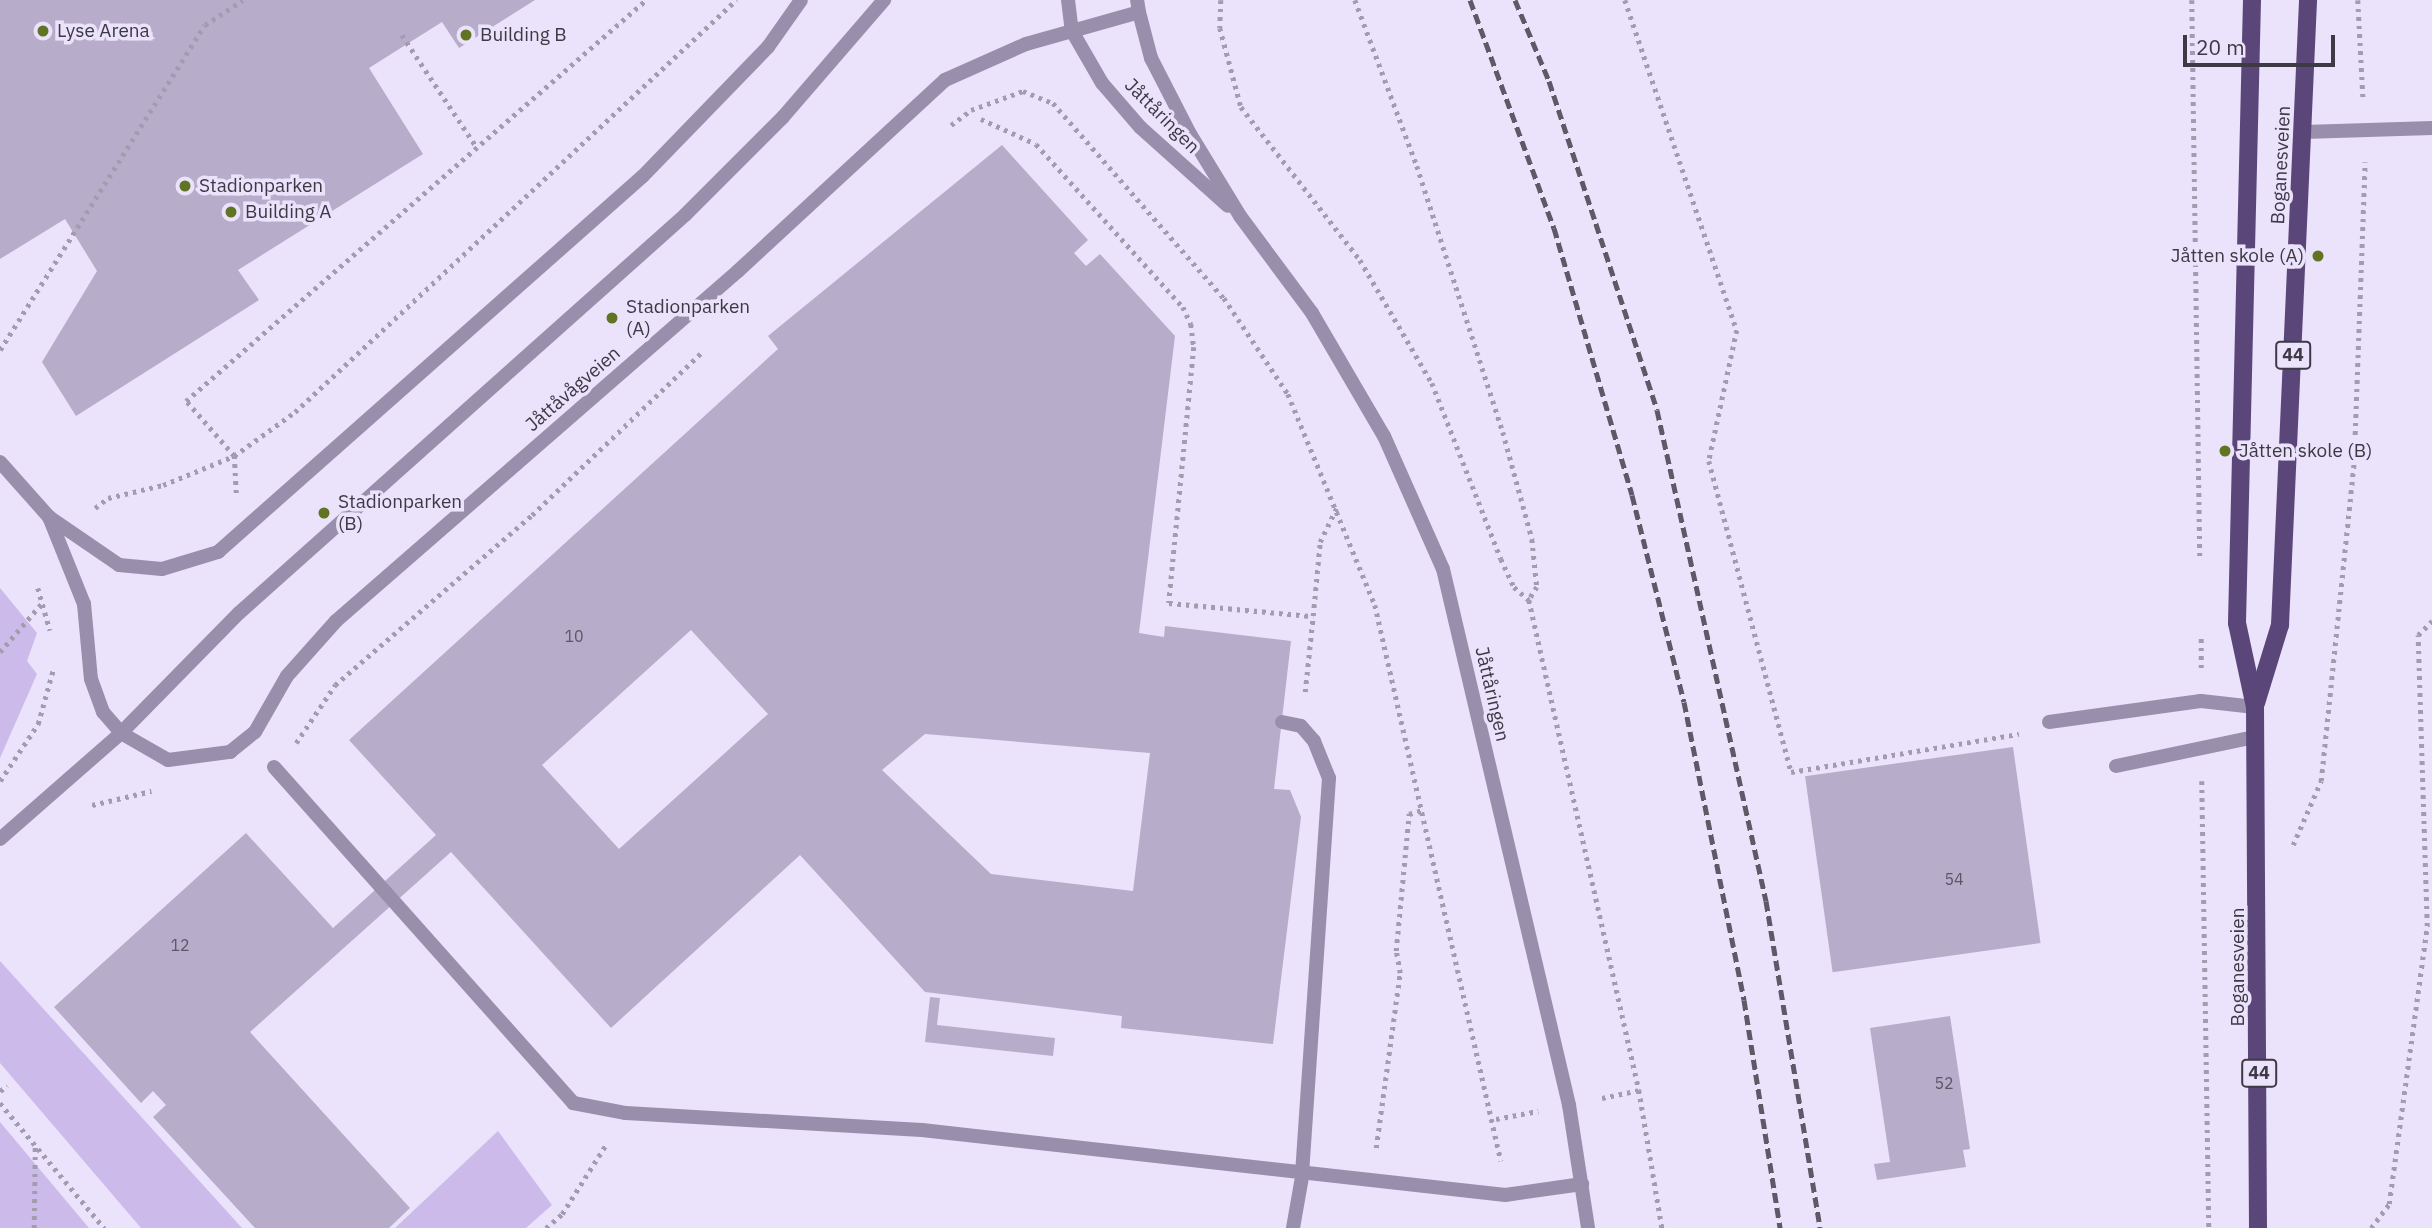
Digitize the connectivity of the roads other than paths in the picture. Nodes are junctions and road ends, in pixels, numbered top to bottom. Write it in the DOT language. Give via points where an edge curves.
graph roads {
  1 [pos="801,0"];
  2 [pos="884,0"];
  3 [pos="1068,0"];
  4 [pos="2252,0"];
  5 [pos="2308,0"];
  6 [pos="1138,6"];
  7 [pos="1072,31"];
  8 [pos="2432,128"];
  9 [pos="2304,132"];
  10 [pos="1240,216"];
  11 [pos="0,462"];
  12 [pos="49,517"];
  13 [pos="2255,707"];
  14 [pos="1282,722"];
  15 [pos="2049,722"];
  16 [pos="121,733"];
  17 [pos="2255,737"];
  18 [pos="274,766"];
  19 [pos="2116,766"];
  20 [pos="0,839"];
  21 [pos="1302,1177"];
  22 [pos="1582,1184"];
  23 [pos="1293,1228"];
  24 [pos="1588,1228"];
  25 [pos="2258,1228"];
  1 -- 12 [label="street" via="768,47 643,176 218,552 190,566 119,565"];
  2 -- 16 [label="street" via="783,117 685,215 239,612"];
  3 -- 7 [label="street"];
  4 -- 13 [label="main road, Boganesveien / 44" via="2237,623"];
  5 -- 9 [label="main road, Boganesveien / 44"];
  6 -- 7 [label="street, Jåttåvågveien"];
  6 -- 10 [label="street, Jåttåringen" via="1151,58"];
  7 -- 10 [label="street, Jåttåringen" via="1102,83 1140,127"];
  7 -- 16 [label="street, Jåttåvågveien" via="945,80 738,271 336,621 287,676 255,732 230,752 202,761 169,760"];
  8 -- 9 [label="street"];
  9 -- 13 [label="main road, Boganesveien / 44" via="2280,625"];
  10 -- 22 [label="street, Jåttåringen" via="1312,313 1384,436 1443,569"];
  11 -- 12 [label="street"];
  12 -- 16 [label="street, Jåttåvågveien" via="84,604 95,690 103,712"];
  13 -- 15 [label="street" via="2201,701"];
  13 -- 17 [label="main road, Boganesveien / 44"];
  14 -- 21 [label="street" via="1307,734 1329,778"];
  16 -- 20 [label="street"];
  17 -- 19 [label="street"];
  17 -- 25 [label="main road, Boganesveien / 44"];
  18 -- 21 [label="street" via="573,1103 626,1113 922,1130"];
  21 -- 22 [label="street" via="1505,1195"];
  21 -- 23 [label="street"];
  22 -- 24 [label="street, Jåttåringen"];
}
